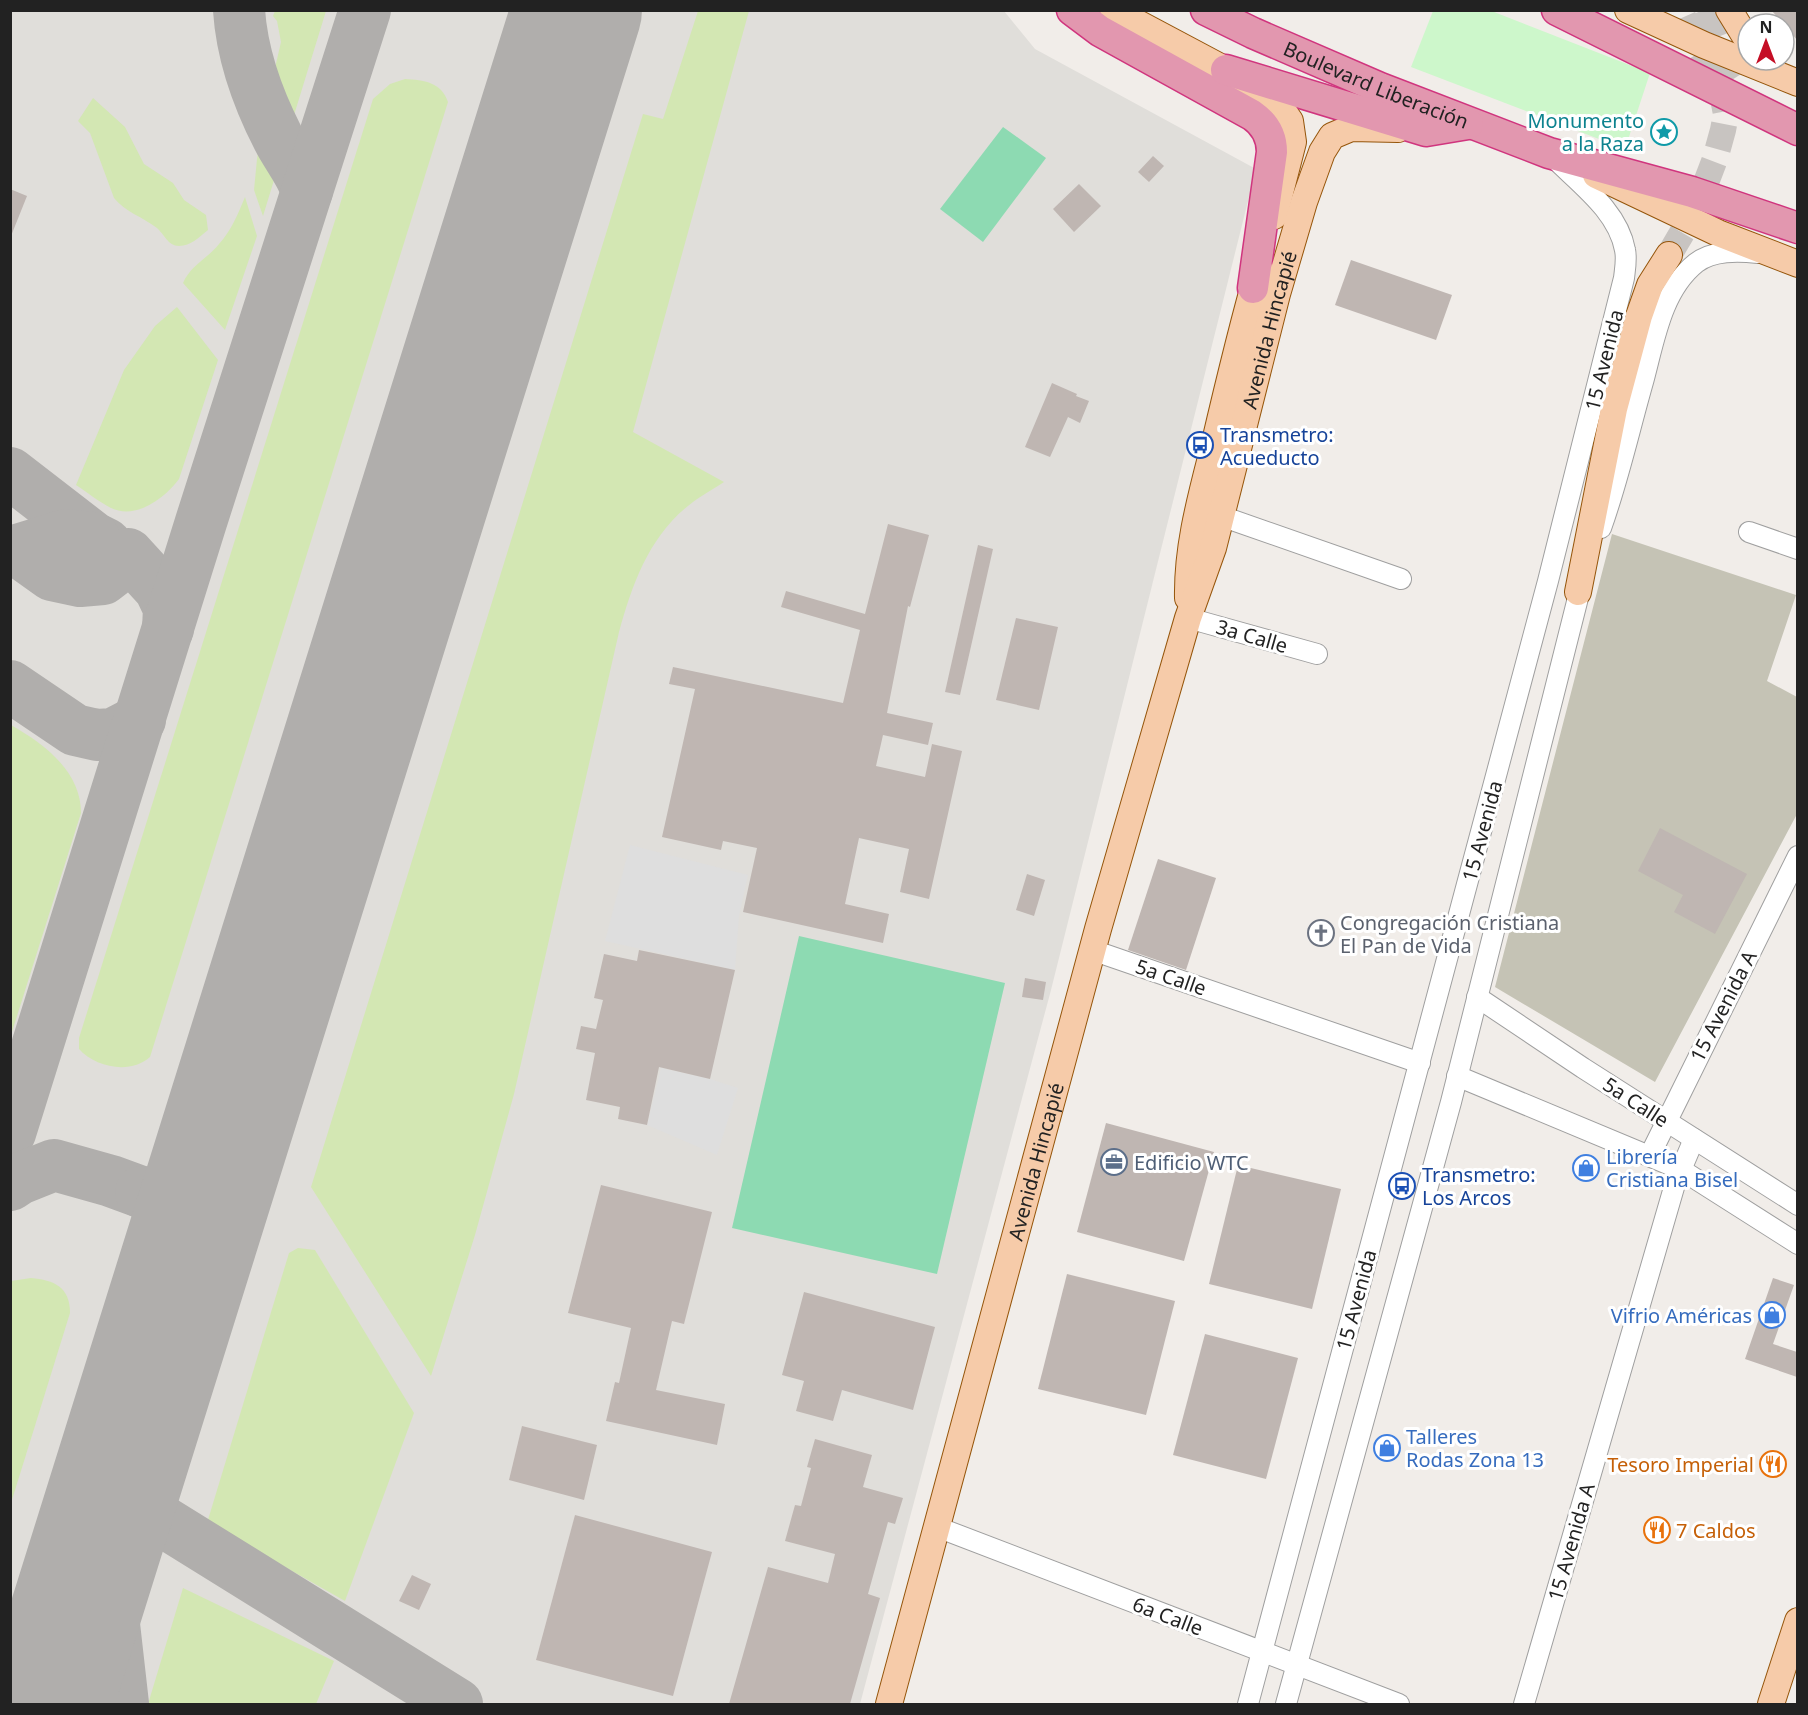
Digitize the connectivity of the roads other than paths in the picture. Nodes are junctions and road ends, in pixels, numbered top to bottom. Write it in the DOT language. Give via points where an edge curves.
graph roads {
  1 [pos="1072,10"];
  2 [pos="1113,10"];
  3 [pos="1206,10"];
  4 [pos="1557,10"];
  5 [pos="1628,10"];
  6 [pos="1665,19"];
  7 [pos="1736,56"];
  8 [pos="1226,70"];
  9 [pos="1778,72"];
  10 [pos="1738,76"];
  11 [pos="1797,83"];
  12 [pos="1797,111"];
  13 [pos="1472,124"];
  14 [pos="1797,130"];
  15 [pos="1426,131"];
  16 [pos="1549,153"];
  17 [pos="1797,228"];
  18 [pos="1773,254"];
  19 [pos="1669,255"];
  20 [pos="1797,264"];
  21 [pos="1253,288"];
  22 [pos="1221,516"];
  23 [pos="1749,532"];
  24 [pos="1797,549"];
  25 [pos="1401,579"];
  26 [pos="1578,592"];
  27 [pos="1188,618"];
  28 [pos="1317,654"];
  29 [pos="1797,856"];
  30 [pos="1092,950"];
  31 [pos="1477,997"];
  32 [pos="1420,1063"];
  33 [pos="1457,1076"];
  34 [pos="1666,1121"];
  35 [pos="1694,1139"];
  36 [pos="1650,1155"];
  37 [pos="1680,1169"];
  38 [pos="1797,1205"];
  39 [pos="1797,1244"];
  40 [pos="937,1527"];
  41 [pos="1797,1621"];
  42 [pos="1261,1652"];
  43 [pos="1297,1665"];
  44 [pos="889,1704"];
  45 [pos="1248,1704"];
  46 [pos="1286,1704"];
  47 [pos="1400,1704"];
  48 [pos="1524,1704"];
  49 [pos="1771,1704"];
  1 -- 21 [label="highway" via="1100,31 1252,115 1264,126 1272,152"];
  2 -- 8 [label="main road, Avenida Hincapié"];
  3 -- 13 [label="highway, Boulevard Liberación" via="1380,88"];
  4 -- 14 [label="highway"];
  5 -- 6 [label="main road"];
  6 -- 7 [label="main road" via="1704,45"];
  8 -- 15 [label="highway"];
  8 -- 21 [label="main road, Avenida Hincapié" via="1275,102 1286,115 1293,135"];
  9 -- 11 [label="main road"];
  10 -- 12 [label="highway" via="1750,89"];
  13 -- 15 [label="highway"];
  13 -- 16 [label="highway, Boulevard Liberación"];
  15 -- 22 [label="main road, Avenida Hincapié" via="1351,128 1337,133 1325,145 1291,243"];
  16 -- 17 [label="highway, Boulevard Liberación" via="1692,192"];
  16 -- 18 [label="main road, Boulevard Liberación" via="1718,233"];
  16 -- 32 [label="street, 15 Avenida" via="1621,231 1626,252 1624,278"];
  18 -- 20 [label="main road, Boulevard Liberación"];
  18 -- 26 [label="street, 15 Avenida" via="1735,251 1713,255 1697,262 1672,292"];
  19 -- 26 [label="main road" via="1650,285 1639,316 1614,409"];
  21 -- 27 [label="main road, Avenida Hincapié" via="1192,536 1187,570"];
  22 -- 25 [label="street"];
  22 -- 27 [label="main road, Avenida Hincapié"];
  23 -- 24 [label="street"];
  26 -- 31 [label="street, 15 Avenida"];
  27 -- 28 [label="street, 3a Calle"];
  27 -- 30 [label="main road, Avenida Hincapié"];
  29 -- 34 [label="street, 15 Avenida A"];
  30 -- 32 [label="street, 5a Calle"];
  30 -- 40 [label="main road, Avenida Hincapié"];
  31 -- 33 [label="street, 15 Avenida"];
  31 -- 34 [label="street, 5a Calle"];
  32 -- 42 [label="street, 15 Avenida"];
  33 -- 36 [label="street, 5a Calle"];
  33 -- 43 [label="street, 15 Avenida"];
  34 -- 35 [label="street, 5a Calle"];
  34 -- 36 [label="street, 15 Avenida A"];
  35 -- 37 [label="street, 15 Avenida A"];
  35 -- 38 [label="street, 5a Calle"];
  36 -- 37 [label="street, 5a Calle"];
  37 -- 39 [label="street, 5a Calle"];
  37 -- 48 [label="street, 15 Avenida A"];
  40 -- 42 [label="street, 6a Calle"];
  40 -- 44 [label="main road, Avenida Hincapié"];
  41 -- 49 [label="main road"];
  42 -- 43 [label="street, 6a Calle"];
  42 -- 45 [label="street, 15 Avenida"];
  43 -- 46 [label="street, 15 Avenida"];
  43 -- 47 [label="street, 6a Calle"];
}
